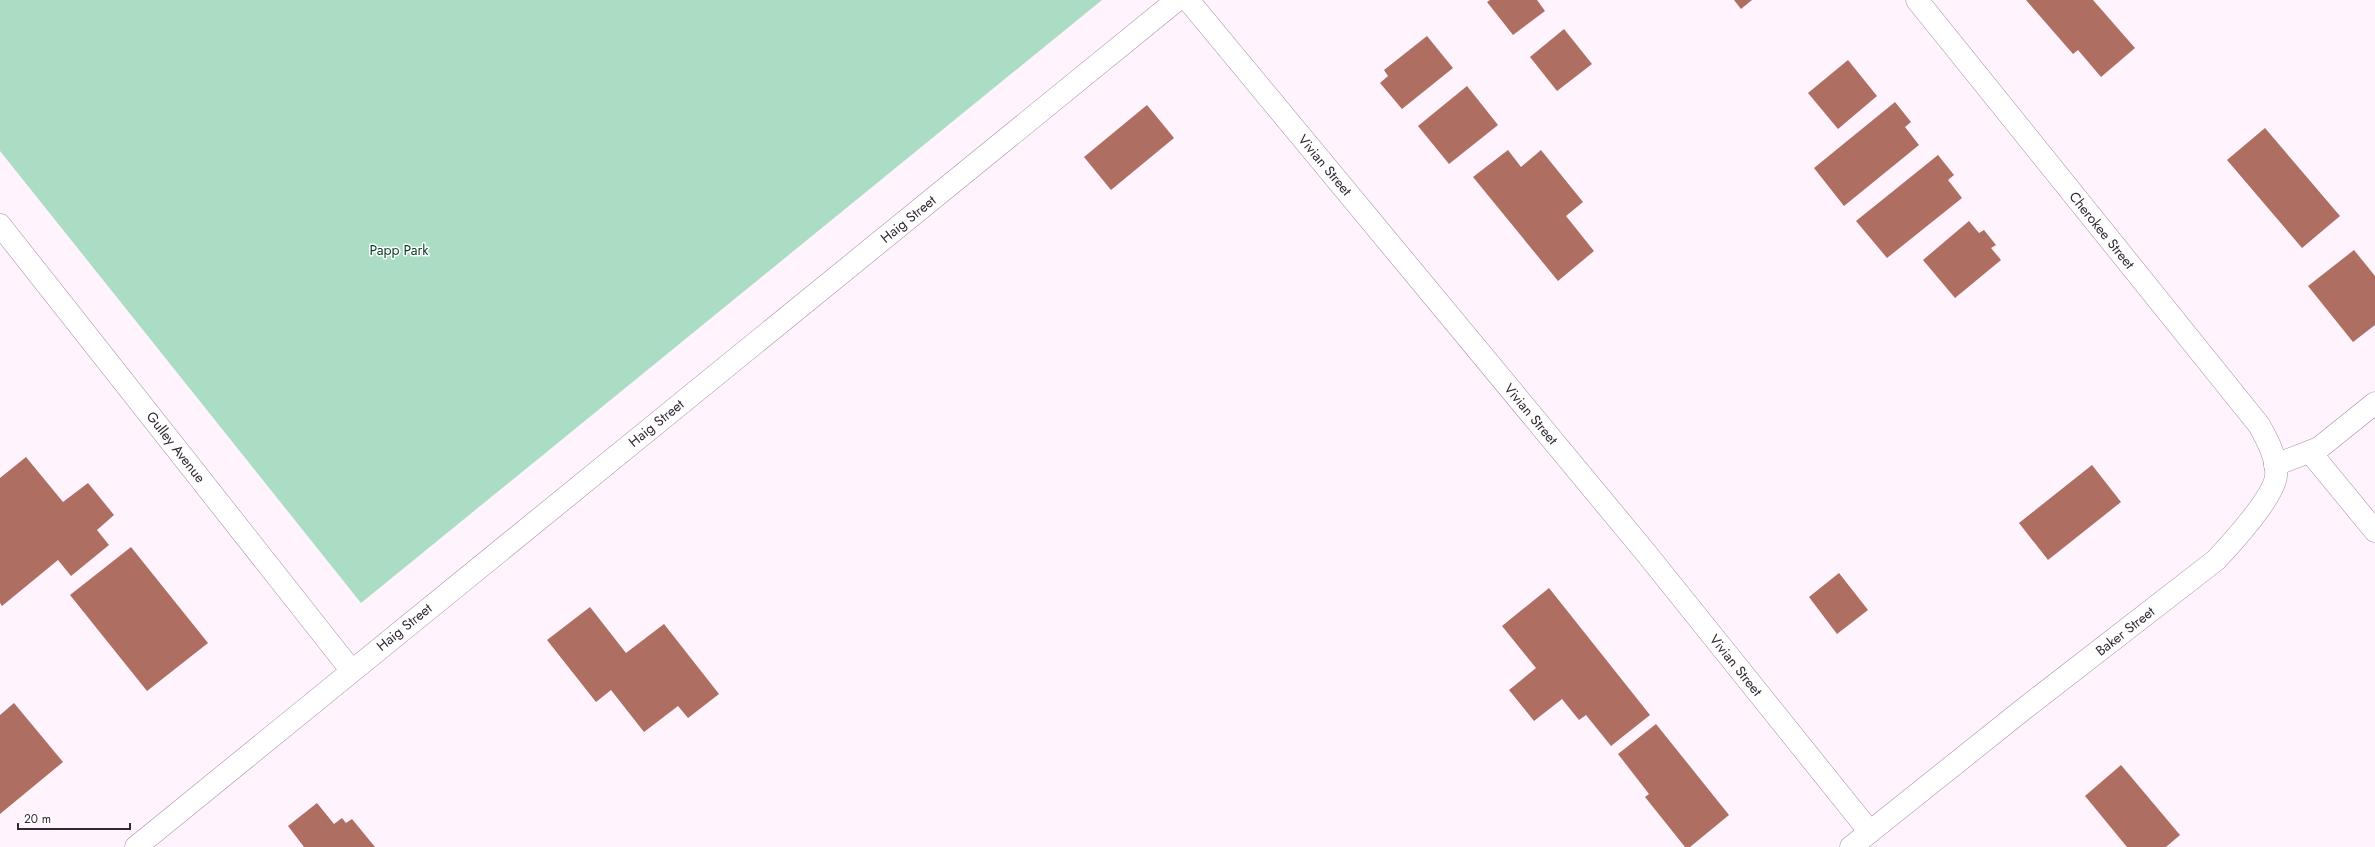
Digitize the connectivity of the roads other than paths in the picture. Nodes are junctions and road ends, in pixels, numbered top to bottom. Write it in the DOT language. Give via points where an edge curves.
graph roads {
  1 [pos="1177,0"];
  2 [pos="1188,0"];
  3 [pos="1916,0"];
  4 [pos="0,225"];
  5 [pos="2375,403"];
  6 [pos="2310,452"];
  7 [pos="2275,466"];
  8 [pos="2375,531"];
  9 [pos="351,670"];
  10 [pos="1870,832"];
  11 [pos="136,847"];
  12 [pos="1851,847"];
  1 -- 9 [label="street, Haig Street"];
  2 -- 10 [label="street, Vivian Street" via="1646,553"];
  3 -- 7 [label="street, Cherokee Street" via="2259,425 2269,441"];
  4 -- 9 [label="street, Gulley Avenue"];
  5 -- 6 [label="street" via="2319,448"];
  6 -- 7 [label="street"];
  6 -- 8 [label="street"];
  7 -- 10 [label="street, Baker Street" via="2276,477 2265,498 2243,532 2216,560"];
  9 -- 11 [label="street, Haig Street"];
  10 -- 12 [label="street, Baker Street"];
}
